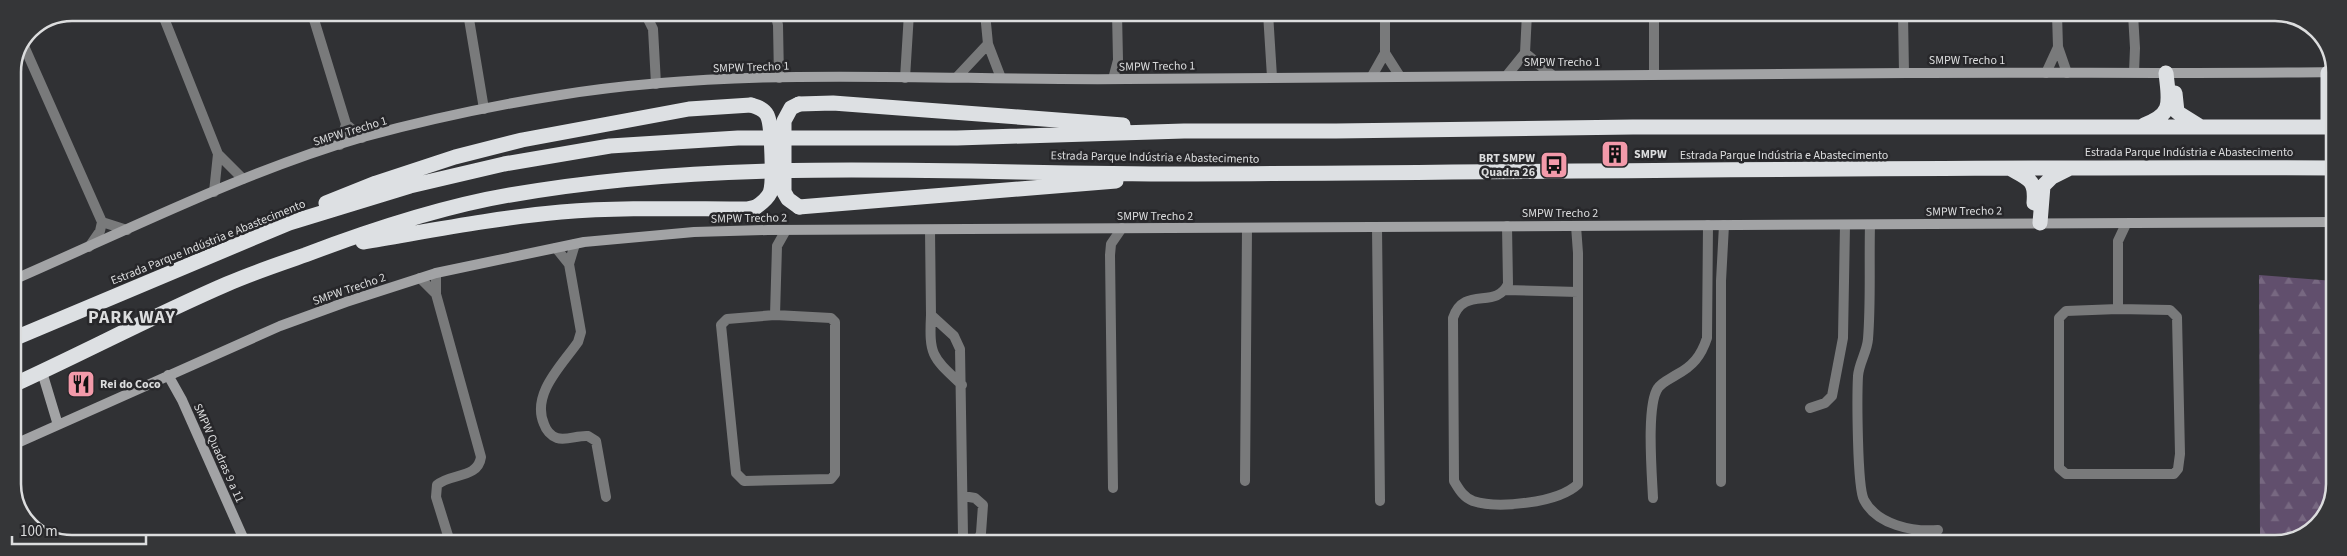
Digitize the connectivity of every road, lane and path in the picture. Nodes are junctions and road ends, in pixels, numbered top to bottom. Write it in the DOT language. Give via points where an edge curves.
graph roads {
  1 [pos="166,21"];
  2 [pos="314,21"];
  3 [pos="469,21"];
  4 [pos="649,21"];
  5 [pos="777,21"];
  6 [pos="909,21"];
  7 [pos="986,21"];
  8 [pos="1117,21"];
  9 [pos="1268,21"];
  10 [pos="1385,21"];
  11 [pos="1527,21"];
  12 [pos="1654,21"];
  13 [pos="1903,21"];
  14 [pos="2057,21"];
  15 [pos="2133,21"];
  16 [pos="988,44"];
  17 [pos="2058,47"];
  18 [pos="26,51"];
  19 [pos="1385,53"];
  20 [pos="1525,53"];
  21 [pos="1118,60"];
  22 [pos="1904,72"];
  23 [pos="2068,72"];
  24 [pos="2134,72"];
  25 [pos="2326,72"];
  26 [pos="2046,73"];
  27 [pos="2171,73"];
  28 [pos="1508,74"];
  29 [pos="1399,75"];
  30 [pos="1552,75"];
  31 [pos="1654,75"];
  32 [pos="958,76"];
  33 [pos="1372,76"];
  34 [pos="1272,77"];
  35 [pos="779,78"];
  36 [pos="905,78"];
  37 [pos="1001,78"];
  38 [pos="1113,79"];
  39 [pos="1128,79"];
  40 [pos="656,84"];
  41 [pos="484,109"];
  42 [pos="346,124"];
  43 [pos="2140,126"];
  44 [pos="2326,127"];
  45 [pos="2202,128"];
  46 [pos="1184,130"];
  47 [pos="362,138"];
  48 [pos="340,145"];
  49 [pos="218,154"];
  50 [pos="2071,167"];
  51 [pos="2009,168"];
  52 [pos="2326,168"];
  53 [pos="1185,174"];
  54 [pos="242,179"];
  55 [pos="214,192"];
  56 [pos="102,222"];
  57 [pos="2326,222"];
  58 [pos="289,223"];
  59 [pos="2036,223"];
  60 [pos="2110,224"];
  61 [pos="2126,224"];
  62 [pos="1708,225"];
  63 [pos="1724,225"];
  64 [pos="1845,225"];
  65 [pos="1870,225"];
  66 [pos="1506,226"];
  67 [pos="1576,226"];
  68 [pos="1377,227"];
  69 [pos="1102,228"];
  70 [pos="1122,228"];
  71 [pos="1247,228"];
  72 [pos="127,230"];
  73 [pos="768,230"];
  74 [pos="786,230"];
  75 [pos="930,230"];
  76 [pos="344,240"];
  77 [pos="2118,241"];
  78 [pos="575,244"];
  79 [pos="1111,244"];
  80 [pos="777,246"];
  81 [pos="89,247"];
  82 [pos="556,248"];
  83 [pos="569,264"];
  84 [pos="436,273"];
  85 [pos="21,277"];
  86 [pos="420,278"];
  87 [pos="1505,290"];
  88 [pos="1578,292"];
  89 [pos="436,294"];
  90 [pos="2118,308"];
  91 [pos="931,314"];
  92 [pos="775,315"];
  93 [pos="21,336"];
  94 [pos="42,372"];
  95 [pos="168,375"];
  96 [pos="21,381"];
  97 [pos="962,385"];
  98 [pos="1810,408"];
  99 [pos="58,425"];
  100 [pos="21,441"];
  101 [pos="1245,481"];
  102 [pos="1721,482"];
  103 [pos="1113,488"];
  104 [pos="963,496"];
  105 [pos="606,497"];
  106 [pos="1653,498"];
  107 [pos="1380,501"];
  108 [pos="1938,530"];
  109 [pos="242,535"];
  110 [pos="448,535"];
  111 [pos="963,535"];
  112 [pos="980,535"];
  1 -- 49 [label="street"];
  2 -- 42 [label="street"];
  3 -- 41 [label="street"];
  4 -- 40 [label="street" via="653,29"];
  5 -- 35 [label="street"];
  6 -- 36 [label="street"];
  7 -- 16 [label="street"];
  8 -- 21 [label="street"];
  9 -- 34 [label="street"];
  10 -- 19 [label="street"];
  11 -- 20 [label="street"];
  12 -- 31 [label="street"];
  13 -- 22 [label="street"];
  14 -- 17 [label="street"];
  15 -- 24 [label="street"];
  16 -- 32 [label="street"];
  16 -- 37 [label="street"];
  17 -- 23 [label="street"];
  17 -- 26 [label="street"];
  18 -- 56 [label="street"];
  19 -- 29 [label="street"];
  19 -- 33 [label="street"];
  20 -- 28 [label="street"];
  20 -- 30 [label="street"];
  21 -- 38 [label="street"];
  21 -- 39 [label="street"];
  22 -- 26 [label="street, SMPW Trecho 1"];
  22 -- 31 [label="street, SMPW Trecho 1"];
  23 -- 24 [label="street, SMPW Trecho 1"];
  23 -- 26 [label="street, SMPW Trecho 1"];
  24 -- 27 [label="street, SMPW Trecho 1"];
  25 -- 27 [label="street, SMPW Trecho 1"];
  27 -- 43 [label="highway" via="2166,112 2158,120"];
  27 -- 45 [label="highway" via="2178,112"];
  28 -- 29 [label="street, SMPW Trecho 1"];
  28 -- 30 [label="street, SMPW Trecho 1"];
  29 -- 33 [label="street, SMPW Trecho 1"];
  30 -- 31 [label="street, SMPW Trecho 1"];
  32 -- 36 [label="street, SMPW Trecho 1"];
  32 -- 37 [label="street, SMPW Trecho 1"];
  33 -- 34 [label="street, SMPW Trecho 1"];
  34 -- 39 [label="street, SMPW Trecho 1"];
  35 -- 36 [label="street, SMPW Trecho 1"];
  35 -- 40 [label="street, SMPW Trecho 1"];
  37 -- 38 [label="street, SMPW Trecho 1"];
  38 -- 39 [label="street, SMPW Trecho 1"];
  40 -- 41 [label="street, SMPW Trecho 1" via="562,95"];
  41 -- 47 [label="street, SMPW Trecho 1"];
  42 -- 47 [label="street"];
  42 -- 48 [label="street"];
  43 -- 45 [label="highway, Estrada Parque Indústria e Abastecimento"];
  43 -- 46 [label="highway, Estrada Parque Indústria e Abastecimento"];
  44 -- 45 [label="highway, Estrada Parque Indústria e Abastecimento"];
  46 -- 53 [label="highway, bridge" via="799,104 791,108 784,121 784,192 799,207"];
  46 -- 58 [label="highway, Estrada Parque Indústria e Abastecimento" via="957,138 738,138 610,146 504,164 410,186"];
  47 -- 48 [label="street, SMPW Trecho 1"];
  48 -- 54 [label="street, SMPW Trecho 1"];
  49 -- 54 [label="street"];
  49 -- 55 [label="street"];
  50 -- 51 [label="highway, Estrada Parque Indústria e Abastecimento"];
  50 -- 52 [label="highway, Estrada Parque Indústria e Abastecimento"];
  50 -- 59 [label="highway" via="2043,186"];
  51 -- 53 [label="highway, Estrada Parque Indústria e Abastecimento"];
  51 -- 59 [label="highway" via="2034,186"];
  53 -- 76 [label="highway, Estrada Parque Indústria e Abastecimento" via="746,171 638,179 508,195 419,216"];
  54 -- 55 [label="street, SMPW Trecho 1"];
  55 -- 72 [label="street, SMPW Trecho 1"];
  56 -- 72 [label="street"];
  56 -- 81 [label="street"];
  57 -- 61 [label="street, SMPW Trecho 2"];
  58 -- 76 [label="highway, bridge" via="315,208 376,183 522,140 690,109 751,105 764,110 769,117 772,188 756,207 562,212 458,225 363,242"];
  58 -- 93 [label="highway, Estrada Parque Indústria e Abastecimento"];
  59 -- 60 [label="street, SMPW Trecho 2"];
  59 -- 65 [label="street, SMPW Trecho 2"];
  60 -- 61 [label="street, SMPW Trecho 2"];
  60 -- 77 [label="street"];
  61 -- 77 [label="street"];
  62 -- 63 [label="street, SMPW Trecho 2"];
  62 -- 67 [label="street, SMPW Trecho 2"];
  62 -- 106 [label="street" via="1707,338 1701,355 1663,383 1654,396 1651,425"];
  63 -- 64 [label="street, SMPW Trecho 2"];
  63 -- 102 [label="street"];
  64 -- 65 [label="street, SMPW Trecho 2"];
  64 -- 98 [label="street" via="1843,338 1832,396 1825,403"];
  65 -- 108 [label="street" via="1868,342 1858,375 1860,487 1868,506 1892,523 1912,530"];
  66 -- 67 [label="street, SMPW Trecho 2"];
  66 -- 68 [label="street, SMPW Trecho 2"];
  66 -- 87 [label="street" via="1508,284"];
  67 -- 88 [label="street"];
  68 -- 71 [label="street, SMPW Trecho 2"];
  68 -- 107 [label="street"];
  69 -- 70 [label="street, SMPW Trecho 2"];
  69 -- 75 [label="street, SMPW Trecho 2"];
  69 -- 79 [label="street"];
  70 -- 71 [label="street, SMPW Trecho 2"];
  70 -- 79 [label="street"];
  71 -- 101 [label="street"];
  72 -- 81 [label="street, SMPW Trecho 1"];
  73 -- 74 [label="street, SMPW Trecho 2"];
  73 -- 78 [label="street, SMPW Trecho 2" via="694,232"];
  73 -- 80 [label="street"];
  74 -- 75 [label="street, SMPW Trecho 2"];
  74 -- 80 [label="street"];
  75 -- 91 [label="street"];
  76 -- 94 [label="highway, Estrada Parque Indústria e Abastecimento" via="231,282"];
  77 -- 90 [label="street"];
  78 -- 82 [label="street, SMPW Trecho 2"];
  78 -- 83 [label="street"];
  79 -- 103 [label="street"];
  80 -- 92 [label="street"];
  81 -- 85 [label="street, SMPW Trecho 1"];
  82 -- 83 [label="street"];
  82 -- 84 [label="street, SMPW Trecho 2"];
  83 -- 105 [label="street" via="580,332 578,342 544,392 542,420 554,437 588,436 596,441"];
  84 -- 86 [label="street, SMPW Trecho 2"];
  84 -- 89 [label="street"];
  86 -- 89 [label="street"];
  86 -- 95 [label="street, SMPW Trecho 2" via="280,326"];
  87 -- 88 [label="street"];
  87 -- 88 [label="street" via="1492,297 1468,299 1456,309 1453,318 1454,481 1461,494 1472,500 1514,504 1556,498 1578,484"];
  89 -- 110 [label="street" via="481,457 473,470 437,485 436,497"];
  90 -- 90 [label="street" via="2066,311 2059,318 2059,468 2066,474 2172,475 2178,469 2180,454 2177,316 2170,310"];
  91 -- 97 [label="street" via="959,343"];
  91 -- 97 [label="street" via="930,340 935,358"];
  92 -- 92 [label="street" via="727,320 721,325 736,473 744,481 831,479 836,474 835,322 831,318"];
  94 -- 96 [label="highway, Estrada Parque Indústria e Abastecimento"];
  94 -- 99 [label="street"];
  95 -- 99 [label="street, SMPW Trecho 2"];
  95 -- 109 [label="street, SMPW Quadras 9 a 11"];
  97 -- 104 [label="street"];
  99 -- 100 [label="street, SMPW Trecho 2"];
  104 -- 111 [label="street"];
  104 -- 112 [label="street" via="975,498 982,505"];
}
